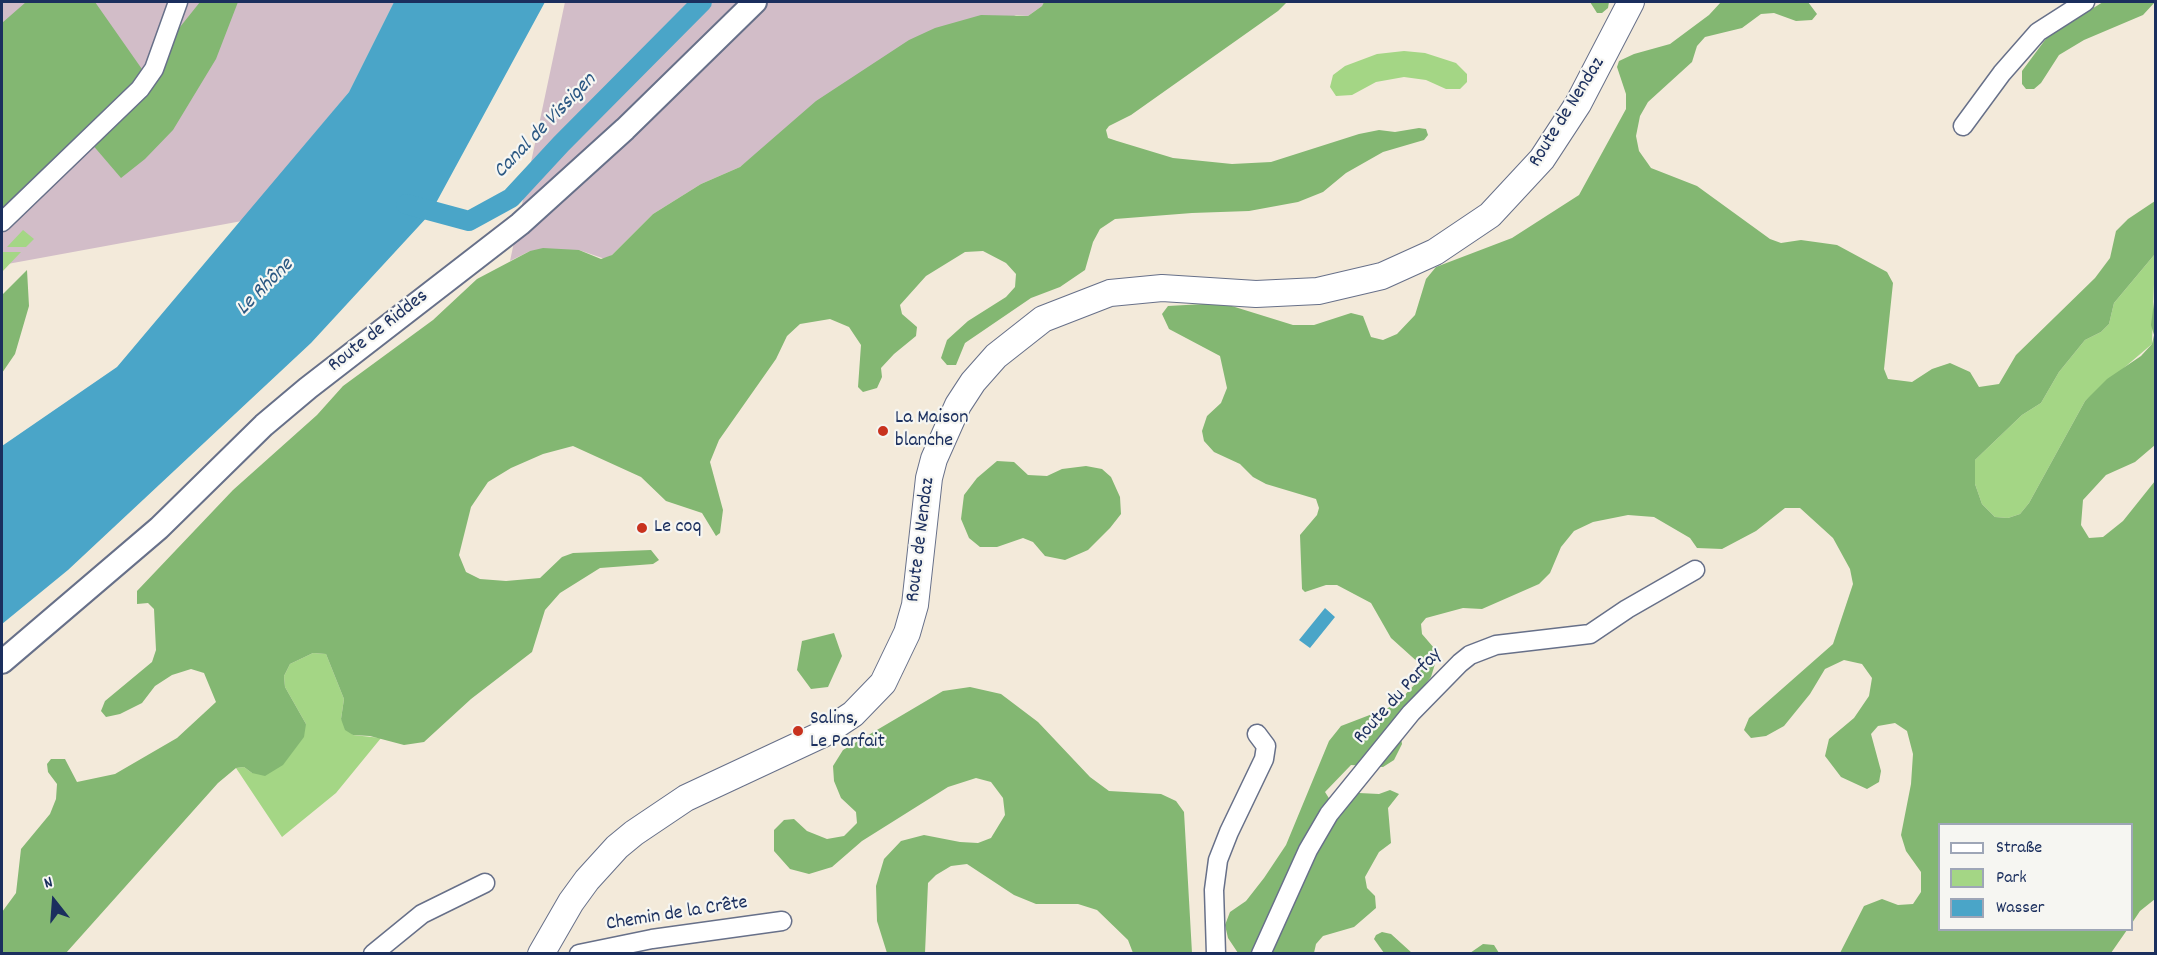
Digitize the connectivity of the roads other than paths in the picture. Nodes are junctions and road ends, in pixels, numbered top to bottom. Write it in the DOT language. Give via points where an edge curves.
graph roads {
  1 [pos="178,2"];
  2 [pos="755,2"];
  3 [pos="1632,2"];
  4 [pos="2085,2"];
  5 [pos="1963,126"];
  6 [pos="2,222"];
  7 [pos="1695,570"];
  8 [pos="2,662"];
  9 [pos="1257,734"];
  10 [pos="485,883"];
  11 [pos="782,921"];
  12 [pos="373,954"];
  13 [pos="541,954"];
  14 [pos="579,954"];
  15 [pos="1216,954"];
  16 [pos="1261,954"];
  1 -- 6 [label="street" via="154,69 140,89"];
  2 -- 8 [label="street, Route de Riddes" via="626,129 520,224 264,425 159,528"];
  3 -- 13 [label="main road, Route de Nendaz" via="1578,104 1542,159 1490,215 1435,252 1382,276 1318,291 1256,294 1162,288 1110,293 1043,319 996,356 965,393 933,459 915,605 907,633 883,683 853,714 823,734 686,798 617,846 571,902"];
  4 -- 5 [label="street" via="2038,32"];
  7 -- 16 [label="street, Route du Parfay" via="1590,634 1496,645 1460,663 1411,714 1334,806 1308,850"];
  9 -- 15 [label="street" via="1266,746 1264,759 1218,860 1214,891"];
  10 -- 12 [label="street" via="422,914"];
  11 -- 14 [label="street, Chemin de la Crête" via="652,939"];
}
